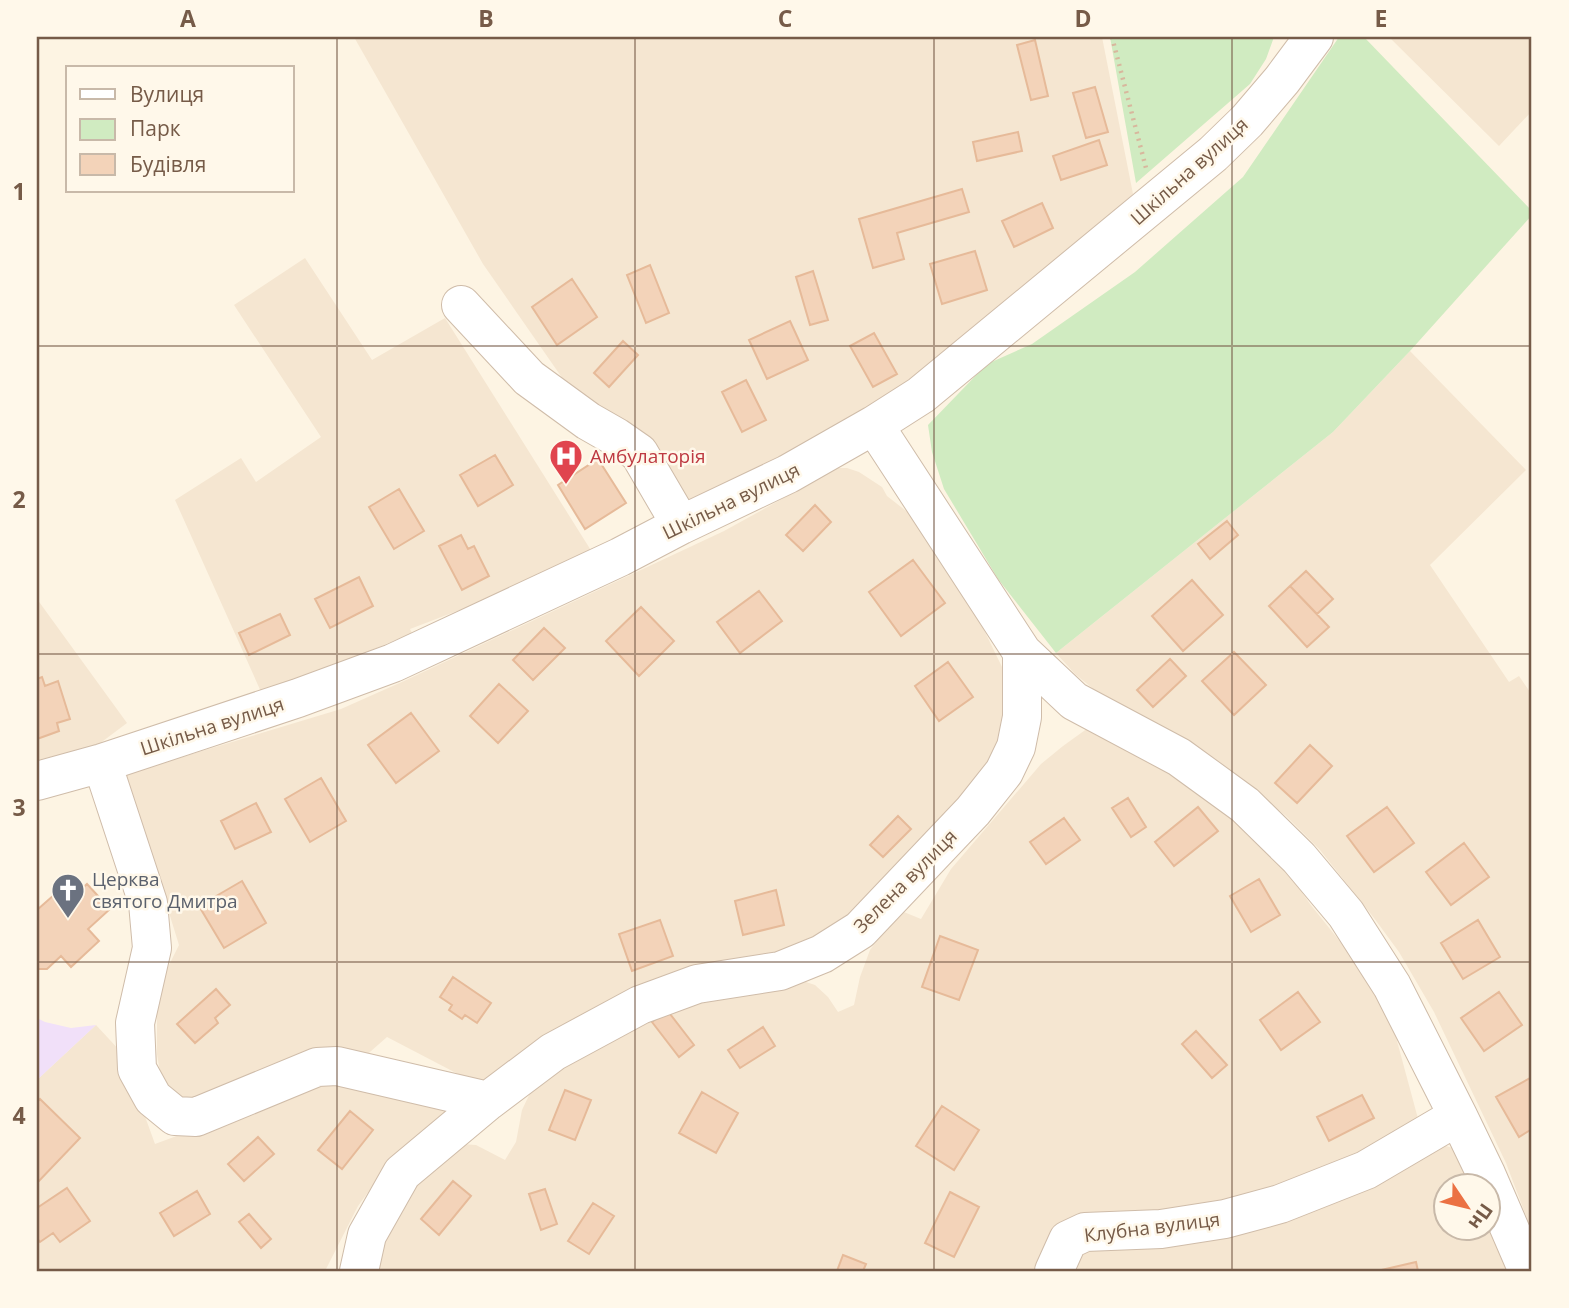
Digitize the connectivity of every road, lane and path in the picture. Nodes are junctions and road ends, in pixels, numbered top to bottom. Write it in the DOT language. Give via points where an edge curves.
graph roads {
  1 [pos="1112,37"];
  2 [pos="1314,37"];
  3 [pos="1155,203"];
  4 [pos="461,305"];
  5 [pos="874,425"];
  6 [pos="681,525"];
  7 [pos="1022,652"];
  8 [pos="102,763"];
  9 [pos="37,781"];
  10 [pos="488,1101"];
  11 [pos="1458,1116"];
  12 [pos="359,1271"];
  13 [pos="1054,1271"];
  14 [pos="1528,1271"];
  1 -- 3 [label="path"];
  2 -- 3 [label="street, Шкільна вулиця" via="1247,121"];
  3 -- 5 [label="street, Шкільна вулиця" via="922,395"];
  4 -- 6 [label="street" via="529,378 639,453"];
  5 -- 6 [label="street, Шкільна вулиця" via="788,474"];
  5 -- 7 [label="street"];
  6 -- 8 [label="street, Шкільна вулиця" via="393,663"];
  7 -- 10 [label="street, Зелена вулиця" via="1022,717 1016,747 1004,772 860,930 822,954 779,971 697,984 640,1005 554,1052"];
  7 -- 11 [label="street" via="1074,701 1180,757 1245,805 1299,858 1346,914 1392,986"];
  8 -- 9 [label="street, Шкільна вулиця"];
  8 -- 10 [label="street" via="148,903 152,948 135,1023 136,1069 153,1098 175,1116 196,1117 317,1067 337,1066"];
  10 -- 12 [label="street, Зелена вулиця" via="402,1173 368,1235"];
  11 -- 13 [label="street, Клубна вулиця" via="1366,1170 1280,1204 1226,1219 1161,1229 1085,1232 1068,1240"];
  11 -- 14 [label="street"];
}
